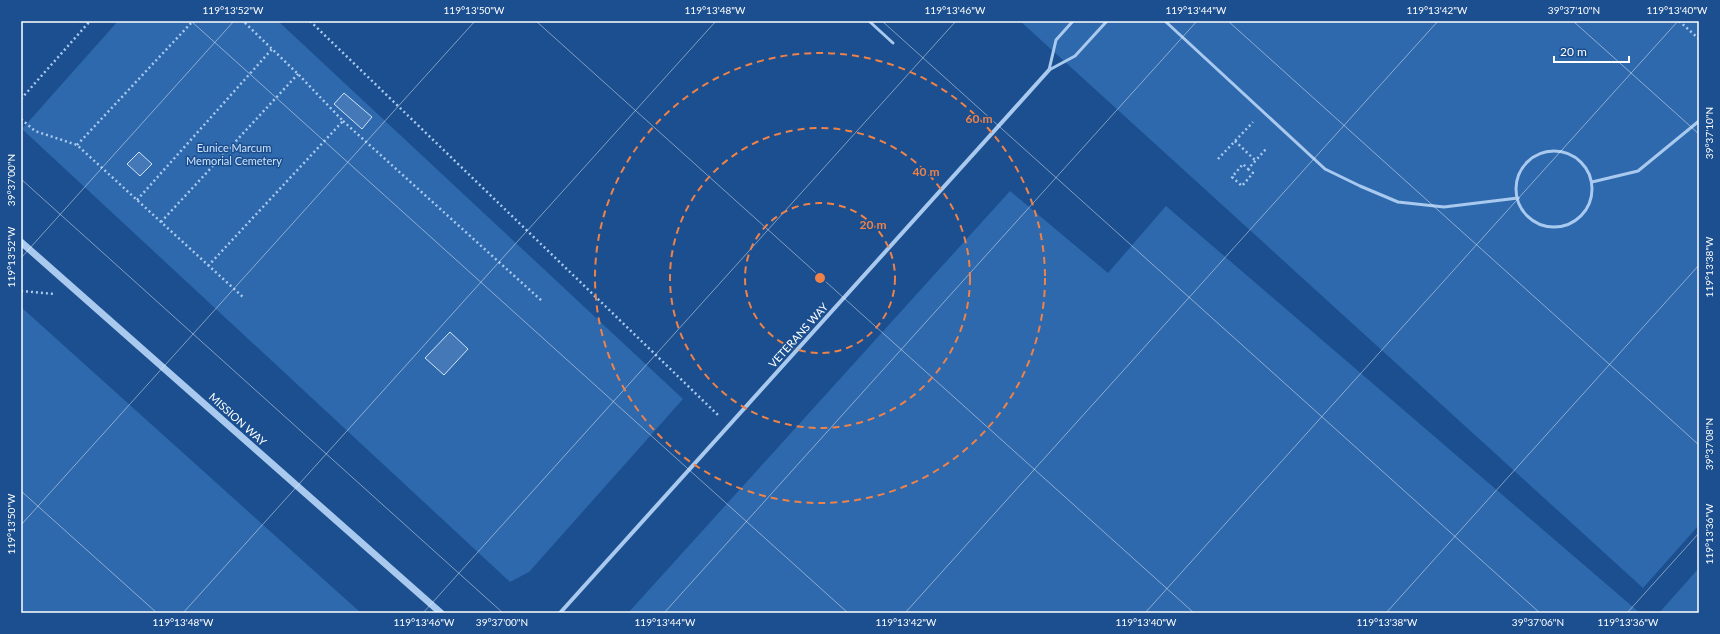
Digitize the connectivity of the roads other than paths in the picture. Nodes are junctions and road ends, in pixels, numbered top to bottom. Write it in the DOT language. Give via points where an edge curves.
graph roads {
  1 [pos="869,21"];
  2 [pos="1073,21"];
  3 [pos="1107,21"];
  4 [pos="1165,21"];
  5 [pos="893,43"];
  6 [pos="1049,70"];
  7 [pos="1699,121"];
  8 [pos="1592,182"];
  9 [pos="1518,198"];
  10 [pos="21,242"];
  11 [pos="441,613"];
  12 [pos="560,613"];
  1 -- 5 [label="lane"];
  2 -- 6 [label="lane, VETERANS WAY" via="1056,40"];
  3 -- 6 [label="lane, VETERANS WAY" via="1075,56"];
  4 -- 9 [label="lane" via="1325,169 1398,202 1444,207"];
  6 -- 12 [label="street, VETERANS WAY"];
  7 -- 8 [label="lane" via="1638,171"];
  8 -- 9 [label="lane" via="1591,201 1582,216 1566,226 1548,227 1531,220 1519,205"];
  8 -- 9 [label="lane" via="1584,165 1570,154 1552,151 1534,156 1521,169 1516,187"];
  10 -- 11 [label="street, MISSION WAY"];
}
